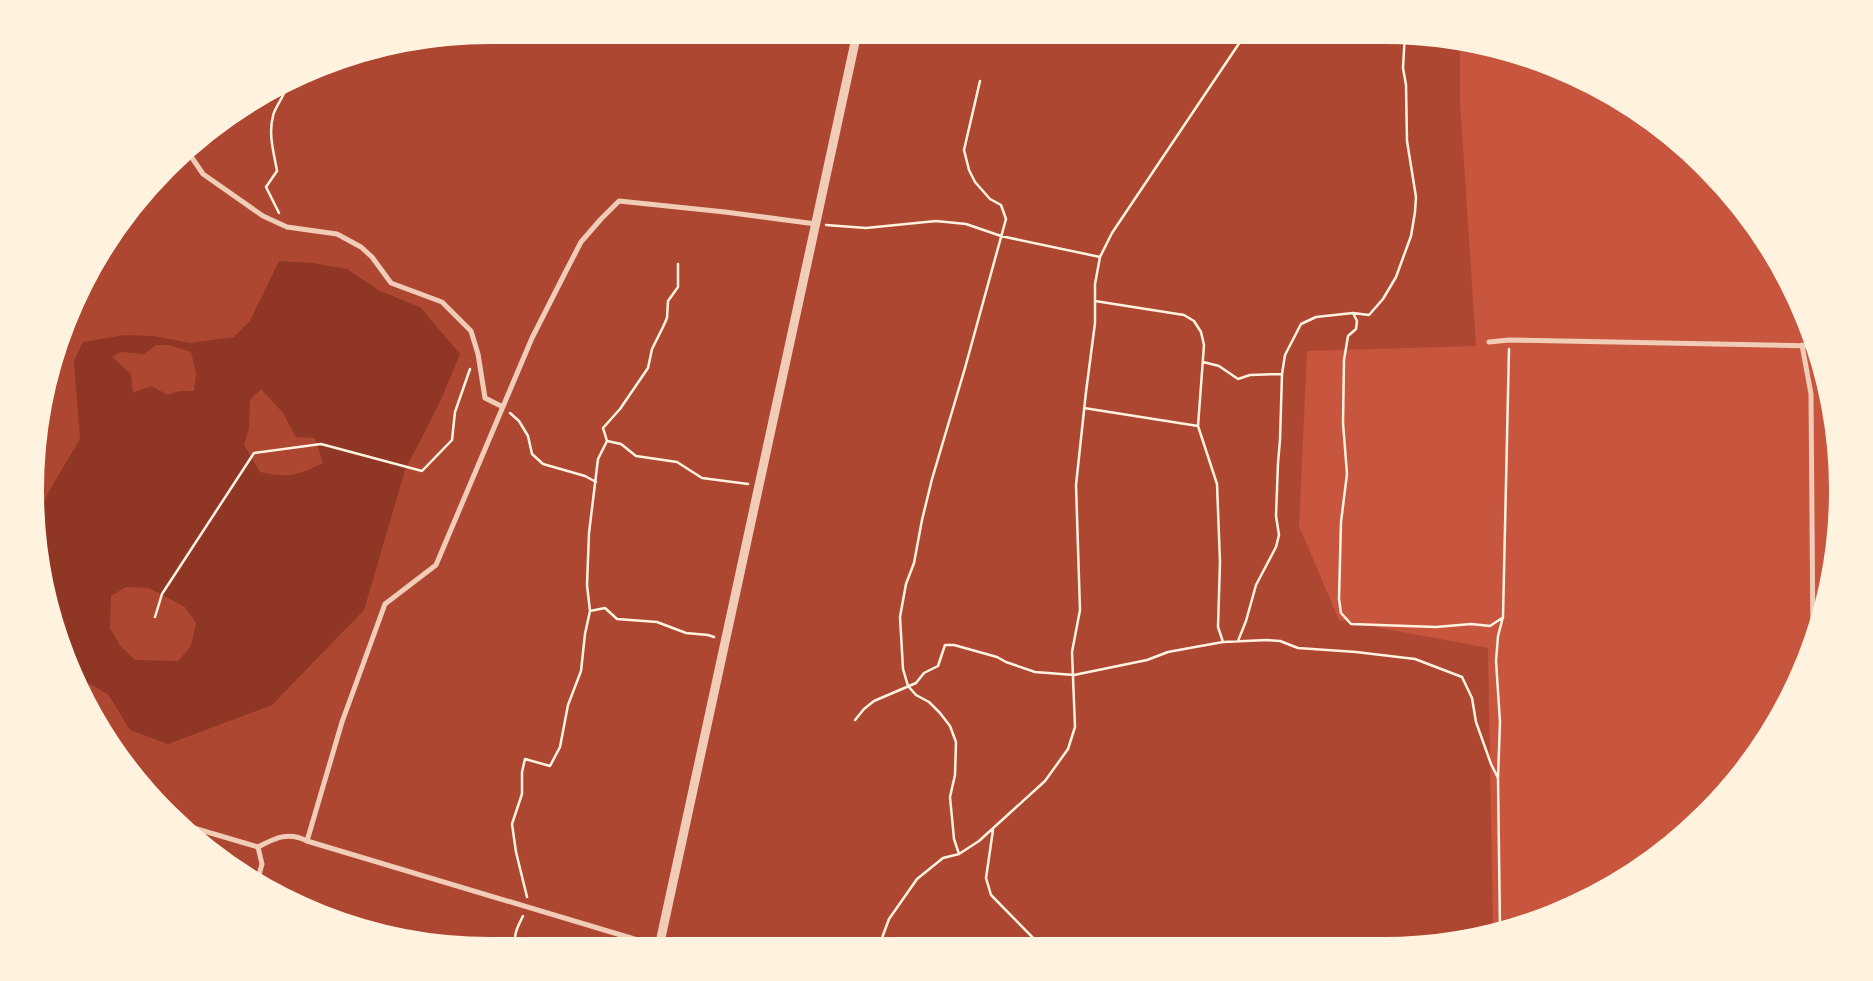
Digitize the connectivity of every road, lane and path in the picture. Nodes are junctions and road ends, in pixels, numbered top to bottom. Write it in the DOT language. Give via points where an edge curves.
graph roads {
  1 [pos="855,41"];
  2 [pos="1241,41"];
  3 [pos="1405,42"];
  4 [pos="980,81"];
  5 [pos="285,91"];
  6 [pos="191,156"];
  7 [pos="816,224"];
  8 [pos="287,227"];
  9 [pos="1001,236"];
  10 [pos="1100,257"];
  11 [pos="678,264"];
  12 [pos="1095,301"];
  13 [pos="1353,313"];
  14 [pos="1509,340"];
  15 [pos="1489,342"];
  16 [pos="1802,345"];
  17 [pos="1808,345"];
  18 [pos="478,354"];
  19 [pos="1203,362"];
  20 [pos="1282,374"];
  21 [pos="503,407"];
  22 [pos="1084,408"];
  23 [pos="1198,426"];
  24 [pos="607,441"];
  25 [pos="597,482"];
  26 [pos="759,486"];
  27 [pos="590,611"];
  28 [pos="155,617"];
  29 [pos="1503,617"];
  30 [pos="1813,618"];
  31 [pos="1238,641"];
  32 [pos="725,642"];
  33 [pos="1223,642"];
  34 [pos="1074,675"];
  35 [pos="908,686"];
  36 [pos="855,720"];
  37 [pos="1498,778"];
  38 [pos="194,828"];
  39 [pos="994,828"];
  40 [pos="307,841"];
  41 [pos="258,847"];
  42 [pos="959,854"];
  43 [pos="259,875"];
  44 [pos="529,907"];
  45 [pos="1500,924"];
  46 [pos="515,940"];
  47 [pos="640,940"];
  48 [pos="661,940"];
  49 [pos="881,940"];
  50 [pos="1035,940"];
  1 -- 7 [label="street"];
  2 -- 10 [label="path" via="1112,233"];
  3 -- 13 [label="path" via="1407,141 1416,197 1411,236 1396,277 1383,299 1369,315"];
  4 -- 9 [label="path" via="964,150 975,182 990,199 1001,205 1006,219"];
  5 -- 8 [label="path" via="273,114 270,134 277,171 266,187"];
  6 -- 8 [label="street" via="202,174 263,216"];
  7 -- 9 [label="path" via="866,228 936,221 966,224"];
  7 -- 21 [label="street" via="619,201 581,242 532,338"];
  7 -- 26 [label="street"];
  8 -- 18 [label="street" via="337,234 360,247 372,257 391,283 442,302 471,331"];
  9 -- 10 [label="path"];
  9 -- 35 [label="path" via="932,479 902,602 901,653"];
  10 -- 12 [label="path"];
  11 -- 24 [label="path" via="678,287 668,301 667,318 652,349 648,368 603,428"];
  12 -- 19 [label="path" via="1184,315 1194,320 1204,345"];
  12 -- 22 [label="path"];
  13 -- 20 [label="path" via="1316,317 1301,324 1285,355"];
  13 -- 29 [label="path" via="1356,329 1348,336 1344,360 1343,423 1347,474 1340,564 1341,613 1351,624 1436,627 1490,626"];
  14 -- 15 [label="street"];
  14 -- 16 [label="street"];
  14 -- 29 [label="path"];
  16 -- 17 [label="street"];
  16 -- 30 [label="street" via="1811,394"];
  18 -- 21 [label="street" via="485,398"];
  18 -- 28 [label="path" via="455,412 452,440 422,470 321,444 254,453 162,594"];
  19 -- 20 [label="path" via="1219,366 1238,379 1250,375"];
  19 -- 23 [label="path"];
  20 -- 31 [label="path" via="1276,516 1279,535 1256,586"];
  21 -- 25 [label="path" via="519,421 528,436 532,454 543,464"];
  21 -- 40 [label="street" via="436,566 385,604 342,722"];
  22 -- 23 [label="path"];
  22 -- 34 [label="path" via="1076,485 1080,610 1072,652"];
  23 -- 33 [label="path" via="1217,484 1218,627"];
  24 -- 25 [label="path" via="598,459"];
  24 -- 26 [label="path" via="622,444 636,456 677,462 702,478"];
  25 -- 27 [label="path" via="587,564"];
  26 -- 32 [label="street"];
  27 -- 32 [label="path" via="605,608 617,619 657,622"];
  27 -- 44 [label="path" via="581,671 568,705 560,747 550,766 525,759 522,772 522,794 512,824"];
  29 -- 37 [label="path" via="1496,661 1500,731"];
  31 -- 33 [label="path"];
  31 -- 37 [label="path" via="1280,641 1298,648 1415,659 1462,677 1472,698 1488,758"];
  32 -- 48 [label="street"];
  33 -- 34 [label="path"];
  34 -- 35 [label="path" via="1036,672 971,649 945,645 938,666"];
  34 -- 39 [label="path" via="1075,727 1068,749 1045,781"];
  35 -- 36 [label="path" via="874,701"];
  35 -- 42 [label="path" via="940,713 956,742 955,775 950,797 954,840"];
  37 -- 45 [label="path"];
  38 -- 41 [label="street"];
  39 -- 42 [label="path"];
  39 -- 50 [label="path" via="986,878 991,895"];
  40 -- 41 [label="street" via="299,836 282,835"];
  40 -- 44 [label="street"];
  41 -- 43 [label="street" via="262,864"];
  42 -- 49 [label="path" via="943,858 917,879 888,920"];
  44 -- 46 [label="path" via="517,928"];
  44 -- 47 [label="street"];
}
